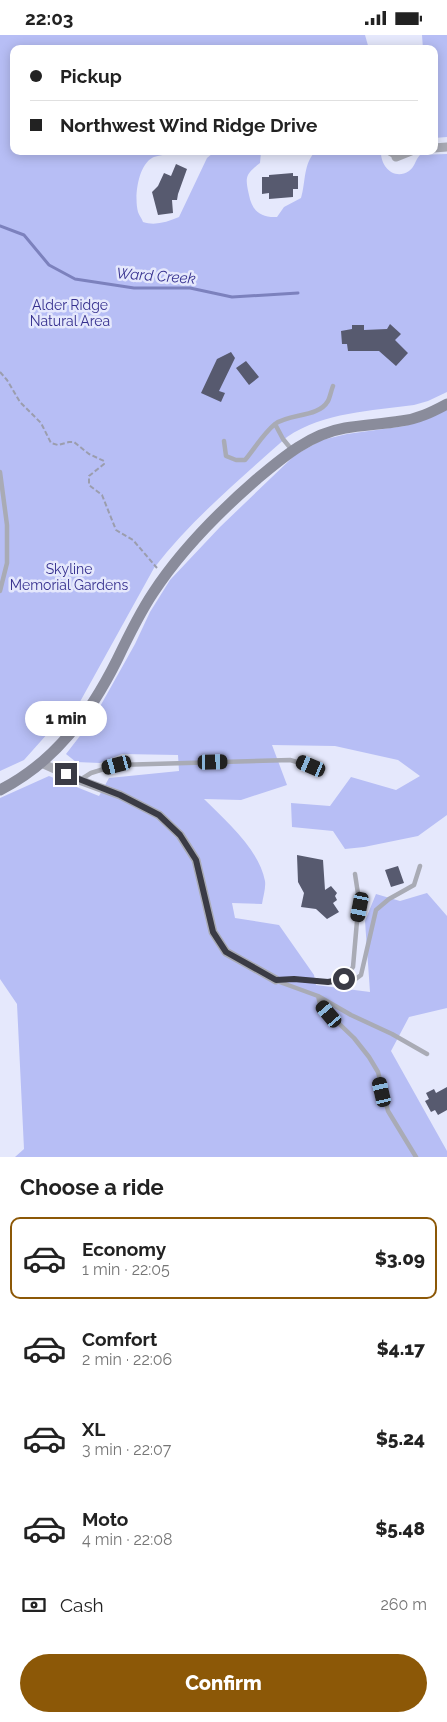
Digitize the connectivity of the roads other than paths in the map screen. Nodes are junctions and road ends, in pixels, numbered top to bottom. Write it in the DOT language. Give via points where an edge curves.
graph roads {
  1 [pos="392,155"];
  2 [pos="401,155"];
  3 [pos="396,157"];
  4 [pos="333,386"];
  5 [pos="447,404"];
  6 [pos="275,424"];
  7 [pos="224,441"];
  8 [pos="292,450"];
  9 [pos="0,472"];
  10 [pos="0,591"];
  11 [pos="41,763"];
  12 [pos="311,766"];
  13 [pos="79,780"];
  14 [pos="0,790"];
  15 [pos="420,866"];
  16 [pos="355,874"];
  17 [pos="344,979"];
  18 [pos="276,980"];
  19 [pos="318,995"];
  20 [pos="427,1055"];
  21 [pos="416,1157"];
  1 -- 3 [label="lane"];
  2 -- 3 [label="street"];
  4 -- 6 [label="lane" via="328,402 318,409"];
  5 -- 8 [label="main road" via="402,421 332,431"];
  6 -- 7 [label="lane" via="245,460 226,456"];
  6 -- 8 [label="lane"];
  8 -- 11 [label="main road" via="256,480 186,549 143,608 100,692 70,734"];
  9 -- 10 [label="lane" via="7,525 7,563"];
  11 -- 13 [label="street"];
  11 -- 14 [label="main road"];
  12 -- 13 [label="lane" via="290,760 117,765"];
  13 -- 18 [label="street" via="120,795 159,815 180,835 196,860 213,932 226,952"];
  15 -- 17 [label="lane" via="414,885 376,910 360,975 353,981"];
  16 -- 17 [label="lane" via="360,907 353,967"];
  17 -- 18 [label="lane" via="328,982"];
  18 -- 19 [label="lane"];
  19 -- 20 [label="lane"];
  19 -- 21 [label="lane" via="320,1004 369,1057 378,1072 388,1111"];
}
